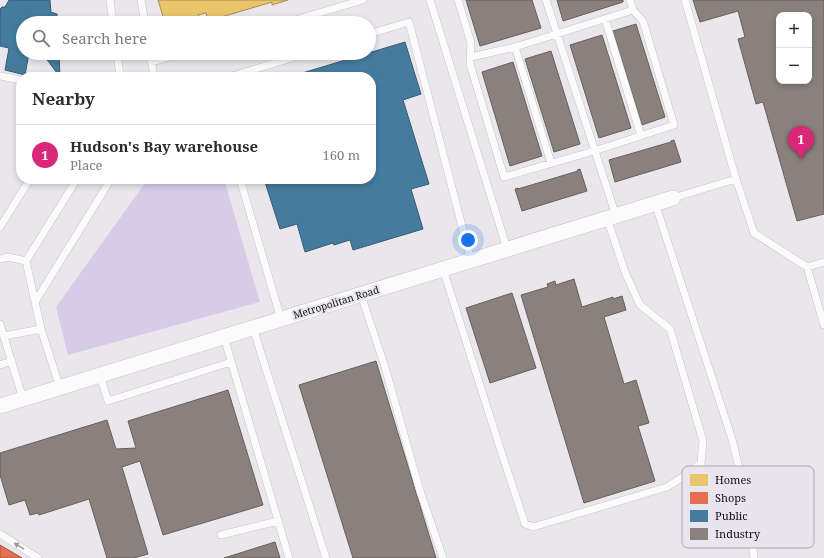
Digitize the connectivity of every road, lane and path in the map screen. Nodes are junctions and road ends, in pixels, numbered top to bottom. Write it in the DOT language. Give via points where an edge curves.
graph roads {
  1 [pos="110,0"];
  2 [pos="141,0"];
  3 [pos="363,0"];
  4 [pos="430,0"];
  5 [pos="458,0"];
  6 [pos="546,0"];
  7 [pos="630,0"];
  8 [pos="685,0"];
  9 [pos="633,10"];
  10 [pos="112,16"];
  11 [pos="144,16"];
  12 [pos="309,16"];
  13 [pos="605,19"];
  14 [pos="376,32"];
  15 [pos="557,34"];
  16 [pos="515,47"];
  17 [pos="470,57"];
  18 [pos="118,60"];
  19 [pos="159,60"];
  20 [pos="285,60"];
  21 [pos="152,62"];
  22 [pos="119,72"];
  23 [pos="153,72"];
  24 [pos="245,72"];
  25 [pos="0,76"];
  26 [pos="16,79"];
  27 [pos="641,136"];
  28 [pos="594,151"];
  29 [pos="551,163"];
  30 [pos="736,179"];
  31 [pos="27,184"];
  32 [pos="74,184"];
  33 [pos="108,184"];
  34 [pos="241,184"];
  35 [pos="673,198"];
  36 [pos="655,204"];
  37 [pos="611,217"];
  38 [pos="0,227"];
  39 [pos="507,249"];
  40 [pos="0,259"];
  41 [pos="26,261"];
  42 [pos="471,261"];
  43 [pos="824,262"];
  44 [pos="807,266"];
  45 [pos="443,269"];
  46 [pos="361,294"];
  47 [pos="35,302"];
  48 [pos="281,319"];
  49 [pos="0,324"];
  50 [pos="824,326"];
  51 [pos="253,328"];
  52 [pos="41,329"];
  53 [pos="4,336"];
  54 [pos="224,337"];
  55 [pos="12,361"];
  56 [pos="231,362"];
  57 [pos="0,365"];
  58 [pos="100,376"];
  59 [pos="60,388"];
  60 [pos="23,399"];
  61 [pos="0,406"];
  62 [pos="697,466"];
  63 [pos="739,466"];
  64 [pos="682,478"];
  65 [pos="278,521"];
  66 [pos="0,534"];
  67 [pos="220,535"];
  68 [pos="753,548"];
  69 [pos="38,558"];
  70 [pos="289,558"];
  71 [pos="326,558"];
  72 [pos="443,558"];
  73 [pos="754,558"];
  1 -- 10 [label="lane"];
  2 -- 11 [label="lane"];
  3 -- 12 [label="lane"];
  4 -- 39 [label="lane"];
  5 -- 17 [label="lane" via="471,43"];
  6 -- 15 [label="lane"];
  7 -- 9 [label="lane"];
  8 -- 30 [label="lane"];
  9 -- 13 [label="lane"];
  9 -- 27 [label="lane" via="643,21 674,125"];
  13 -- 15 [label="lane"];
  13 -- 27 [label="lane"];
  14 -- 42 [label="lane" via="409,22"];
  15 -- 16 [label="lane"];
  15 -- 28 [label="lane"];
  16 -- 17 [label="lane"];
  16 -- 29 [label="lane"];
  17 -- 29 [label="lane" via="504,177"];
  18 -- 22 [label="lane"];
  19 -- 21 [label="lane"];
  20 -- 24 [label="lane"];
  21 -- 23 [label="lane"];
  25 -- 26 [label="lane"];
  27 -- 28 [label="lane"];
  28 -- 29 [label="lane"];
  28 -- 37 [label="lane"];
  30 -- 35 [label="lane"];
  30 -- 44 [label="lane" via="754,233"];
  31 -- 38 [label="lane"];
  32 -- 41 [label="lane"];
  33 -- 47 [label="lane"];
  34 -- 48 [label="lane"];
  35 -- 36 [label="street, Metropolitan Road"];
  36 -- 37 [label="street, Metropolitan Road"];
  36 -- 63 [label="lane"];
  37 -- 39 [label="street, Metropolitan Road"];
  37 -- 62 [label="lane" via="626,272 640,305 670,329 703,441 701,463"];
  39 -- 42 [label="street, Metropolitan Road"];
  40 -- 41 [label="lane" via="8,257"];
  41 -- 47 [label="lane"];
  42 -- 45 [label="street, Metropolitan Road"];
  43 -- 44 [label="lane"];
  44 -- 50 [label="lane"];
  45 -- 46 [label="street, Metropolitan Road"];
  45 -- 64 [label="lane" via="526,524 533,527 667,487"];
  46 -- 48 [label="street, Metropolitan Road"];
  46 -- 72 [label="lane" via="385,367 420,491"];
  47 -- 52 [label="lane"];
  48 -- 51 [label="street, Metropolitan Road"];
  49 -- 53 [label="lane"];
  51 -- 54 [label="street, Metropolitan Road"];
  51 -- 71 [label="lane"];
  52 -- 53 [label="lane"];
  52 -- 59 [label="lane"];
  53 -- 55 [label="lane"];
  54 -- 56 [label="lane"];
  54 -- 58 [label="street, Metropolitan Road"];
  55 -- 57 [label="lane"];
  55 -- 60 [label="lane"];
  56 -- 58 [label="lane" via="108,401"];
  56 -- 65 [label="lane"];
  58 -- 59 [label="street, Metropolitan Road"];
  59 -- 60 [label="street, Metropolitan Road"];
  60 -- 61 [label="street, Metropolitan Road"];
  65 -- 67 [label="lane"];
  65 -- 70 [label="lane"];
  69 -- 66 [label="lane, one-way"];
  68 -- 73 [label="lane"];
}
